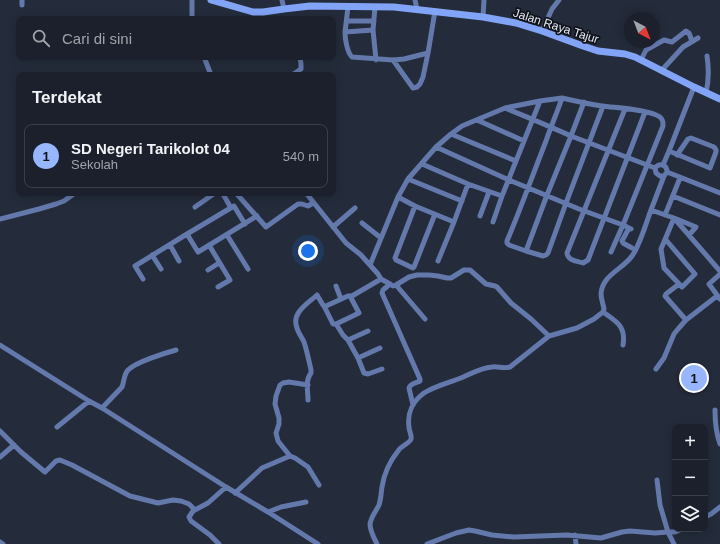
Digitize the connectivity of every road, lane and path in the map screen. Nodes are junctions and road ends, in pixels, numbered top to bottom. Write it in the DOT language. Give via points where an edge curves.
graph roads {
  1 [pos="192,0"];
  2 [pos="211,0"];
  3 [pos="282,0"];
  4 [pos="415,0"];
  5 [pos="484,0"];
  6 [pos="559,0"];
  7 [pos="348,7"];
  8 [pos="375,7"];
  9 [pos="284,9"];
  10 [pos="417,9"];
  11 [pos="435,11"];
  12 [pos="192,16"];
  13 [pos="483,17"];
  14 [pos="347,21"];
  15 [pos="374,21"];
  16 [pos="373,30"];
  17 [pos="542,30"];
  18 [pos="345,32"];
  19 [pos="428,53"];
  20 [pos="707,56"];
  21 [pos="205,60"];
  22 [pos="301,60"];
  23 [pos="376,60"];
  24 [pos="393,60"];
  25 [pos="641,60"];
  26 [pos="662,71"];
  27 [pos="210,72"];
  28 [pos="296,72"];
  29 [pos="694,87"];
  30 [pos="706,93"];
  31 [pos="562,98"];
  32 [pos="720,99"];
  33 [pos="540,100"];
  34 [pos="584,102"];
  35 [pos="603,106"];
  36 [pos="505,108"];
  37 [pos="625,109"];
  38 [pos="645,112"];
  39 [pos="477,120"];
  40 [pos="532,120"];
  41 [pos="551,127"];
  42 [pos="451,134"];
  43 [pos="571,136"];
  44 [pos="524,141"];
  45 [pos="589,143"];
  46 [pos="436,148"];
  47 [pos="609,150"];
  48 [pos="669,151"];
  49 [pos="677,155"];
  50 [pos="627,157"];
  51 [pos="516,161"];
  52 [pos="422,164"];
  53 [pos="647,164"];
  54 [pos="663,165"];
  55 [pos="656,168"];
  56 [pos="665,174"];
  57 [pos="680,178"];
  58 [pos="408,179"];
  59 [pos="509,180"];
  60 [pos="468,184"];
  61 [pos="529,187"];
  62 [pos="489,192"];
  63 [pos="720,193"];
  64 [pos="547,195"];
  65 [pos="71,196"];
  66 [pos="212,196"];
  67 [pos="223,196"];
  68 [pos="239,196"];
  69 [pos="309,196"];
  70 [pos="502,196"];
  71 [pos="673,196"];
  72 [pos="398,197"];
  73 [pos="462,201"];
  74 [pos="313,203"];
  75 [pos="566,203"];
  76 [pos="415,206"];
  77 [pos="195,207"];
  78 [pos="231,208"];
  79 [pos="355,208"];
  80 [pos="585,210"];
  81 [pos="651,210"];
  82 [pos="435,214"];
  83 [pos="665,215"];
  84 [pos="720,215"];
  85 [pos="257,216"];
  86 [pos="480,216"];
  87 [pos="604,218"];
  88 [pos="674,218"];
  89 [pos="0,219"];
  90 [pos="454,222"];
  91 [pos="493,222"];
  92 [pos="362,223"];
  93 [pos="245,224"];
  94 [pos="623,225"];
  95 [pos="333,227"];
  96 [pos="187,234"];
  97 [pos="227,235"];
  98 [pos="689,236"];
  99 [pos="381,238"];
  100 [pos="666,240"];
  101 [pos="170,245"];
  102 [pos="209,246"];
  103 [pos="632,248"];
  104 [pos="526,251"];
  105 [pos="611,252"];
  106 [pos="152,255"];
  107 [pos="180,261"];
  108 [pos="438,261"];
  109 [pos="220,263"];
  110 [pos="370,265"];
  111 [pos="161,269"];
  112 [pos="248,269"];
  113 [pos="208,270"];
  114 [pos="720,272"];
  115 [pos="142,279"];
  116 [pos="382,279"];
  117 [pos="679,284"];
  118 [pos="393,285"];
  119 [pos="336,286"];
  120 [pos="218,287"];
  121 [pos="350,296"];
  122 [pos="718,297"];
  123 [pos="341,299"];
  124 [pos="324,306"];
  125 [pos="603,312"];
  126 [pos="425,319"];
  127 [pos="686,320"];
  128 [pos="336,324"];
  129 [pos="368,331"];
  130 [pos="549,336"];
  131 [pos="348,340"];
  132 [pos="0,345"];
  133 [pos="623,345"];
  134 [pos="380,348"];
  135 [pos="176,350"];
  136 [pos="358,358"];
  137 [pos="382,369"];
  138 [pos="656,369"];
  139 [pos="308,385"];
  140 [pos="308,400"];
  141 [pos="89,402"];
  142 [pos="413,405"];
  143 [pos="102,408"];
  144 [pos="715,410"];
  145 [pos="57,427"];
  146 [pos="0,431"];
  147 [pos="720,444"];
  148 [pos="14,445"];
  149 [pos="290,456"];
  150 [pos="0,457"];
  151 [pos="657,480"];
  152 [pos="319,485"];
  153 [pos="226,487"];
  154 [pos="235,492"];
  155 [pos="306,502"];
  156 [pos="720,507"];
  157 [pos="195,510"];
  158 [pos="268,512"];
  159 [pos="708,515"];
  160 [pos="668,532"];
  161 [pos="672,532"];
  162 [pos="576,535"];
  163 [pos="0,542"];
  164 [pos="3,544"];
  165 [pos="219,544"];
  166 [pos="318,544"];
  167 [pos="377,544"];
  168 [pos="427,544"];
  169 [pos="576,544"];
  170 [pos="674,544"];
  1 -- 12 [label="street"];
  2 -- 9 [label="main road, Jalan Raya Tajur" via="253,12"];
  3 -- 9 [label="street"];
  4 -- 10 [label="street"];
  5 -- 13 [label="street"];
  6 -- 17 [label="street"];
  7 -- 8 [label="main road, Jalan Raya Tajur"];
  7 -- 9 [label="main road, Jalan Raya Tajur" via="310,6"];
  7 -- 14 [label="street"];
  8 -- 10 [label="main road, Jalan Raya Tajur"];
  8 -- 15 [label="street"];
  10 -- 11 [label="main road, Jalan Raya Tajur"];
  11 -- 13 [label="main road, Jalan Raya Tajur"];
  11 -- 19 [label="street"];
  13 -- 17 [label="main road, Jalan Raya Tajur"];
  14 -- 15 [label="street"];
  14 -- 18 [label="street"];
  15 -- 16 [label="street"];
  16 -- 18 [label="street"];
  16 -- 23 [label="street"];
  17 -- 25 [label="main road, Jalan Raya Tajur" via="598,51 625,54"];
  18 -- 23 [label="street" via="349,54 352,57"];
  19 -- 24 [label="street"];
  19 -- 24 [label="street" via="424,76 415,88"];
  20 -- 30 [label="street" via="709,70"];
  21 -- 27 [label="street"];
  22 -- 28 [label="street" via="302,67"];
  23 -- 24 [label="street"];
  25 -- 26 [label="main road, Jalan Raya Tajur"];
  25 -- 26 [label="street" via="646,50 653,45 664,40 672,42 686,31 695,40 683,47"];
  26 -- 29 [label="main road, Jalan Raya Tajur"];
  29 -- 30 [label="main road, Jalan Raya Tajur"];
  29 -- 48 [label="street"];
  30 -- 32 [label="main road, Jalan Raya Tajur"];
  31 -- 33 [label="street"];
  31 -- 34 [label="street"];
  31 -- 41 [label="street"];
  33 -- 36 [label="street"];
  33 -- 40 [label="street"];
  34 -- 35 [label="street"];
  34 -- 43 [label="street"];
  35 -- 37 [label="street"];
  35 -- 45 [label="street"];
  36 -- 39 [label="street"];
  36 -- 40 [label="street"];
  37 -- 38 [label="street"];
  37 -- 47 [label="street"];
  38 -- 50 [label="street"];
  38 -- 53 [label="street" via="659,117 663,122"];
  39 -- 42 [label="street"];
  39 -- 44 [label="street"];
  40 -- 41 [label="street"];
  40 -- 44 [label="street"];
  41 -- 43 [label="street"];
  41 -- 61 [label="street"];
  42 -- 46 [label="street"];
  42 -- 51 [label="street"];
  43 -- 45 [label="street"];
  43 -- 64 [label="street"];
  44 -- 51 [label="street"];
  45 -- 47 [label="street"];
  45 -- 75 [label="street"];
  46 -- 52 [label="street"];
  46 -- 59 [label="street"];
  47 -- 50 [label="street"];
  47 -- 80 [label="street"];
  48 -- 49 [label="street"];
  48 -- 54 [label="street"];
  49 -- 49 [label="street" via="691,138 716,150 710,168"];
  50 -- 53 [label="street"];
  50 -- 87 [label="street"];
  51 -- 59 [label="street"];
  52 -- 58 [label="street"];
  52 -- 60 [label="street"];
  53 -- 55 [label="street"];
  53 -- 94 [label="street"];
  54 -- 55 [label="street"];
  54 -- 56 [label="street" via="666,168"];
  55 -- 56 [label="street" via="657,175"];
  56 -- 57 [label="street"];
  56 -- 81 [label="street"];
  57 -- 63 [label="street"];
  57 -- 71 [label="street"];
  58 -- 72 [label="street"];
  58 -- 73 [label="street"];
  59 -- 61 [label="street"];
  59 -- 70 [label="street"];
  60 -- 62 [label="street"];
  60 -- 73 [label="street"];
  61 -- 64 [label="street"];
  61 -- 104 [label="street" via="507,243"];
  62 -- 70 [label="street"];
  62 -- 86 [label="street"];
  64 -- 75 [label="street"];
  64 -- 104 [label="street"];
  65 -- 89 [label="street" via="56,204"];
  66 -- 77 [label="street"];
  67 -- 78 [label="street"];
  68 -- 85 [label="street"];
  69 -- 74 [label="street"];
  70 -- 91 [label="street"];
  71 -- 83 [label="street"];
  71 -- 84 [label="street"];
  72 -- 76 [label="street"];
  72 -- 99 [label="street"];
  73 -- 90 [label="street"];
  74 -- 85 [label="street" via="308,206 298,204 266,226"];
  74 -- 95 [label="street"];
  75 -- 80 [label="street"];
  75 -- 104 [label="street" via="548,253 543,256"];
  76 -- 82 [label="street"];
  76 -- 82 [label="street" via="395,258 413,268"];
  78 -- 93 [label="street" via="234,206"];
  78 -- 96 [label="street"];
  79 -- 95 [label="street"];
  80 -- 87 [label="street"];
  80 -- 87 [label="street" via="567,253 570,260 584,263 588,260"];
  81 -- 83 [label="street"];
  81 -- 125 [label="street" via="631,257 608,277 603,286"];
  82 -- 90 [label="street"];
  83 -- 88 [label="street"];
  85 -- 93 [label="street"];
  87 -- 94 [label="street"];
  88 -- 98 [label="street"];
  88 -- 98 [label="street" via="696,227"];
  88 -- 100 [label="street"];
  90 -- 108 [label="street"];
  92 -- 99 [label="street"];
  93 -- 97 [label="street"];
  94 -- 103 [label="street" via="630,229 622,241"];
  94 -- 105 [label="street"];
  95 -- 110 [label="street"];
  96 -- 101 [label="street"];
  96 -- 102 [label="street" via="198,252"];
  97 -- 102 [label="street"];
  97 -- 112 [label="street"];
  98 -- 114 [label="street"];
  99 -- 110 [label="street"];
  100 -- 117 [label="street" via="661,249 664,268"];
  100 -- 117 [label="street" via="695,274 682,287"];
  101 -- 106 [label="street"];
  101 -- 107 [label="street"];
  102 -- 109 [label="street"];
  106 -- 111 [label="street"];
  106 -- 115 [label="street" via="135,266"];
  109 -- 113 [label="street"];
  109 -- 120 [label="street" via="230,280"];
  110 -- 116 [label="street"];
  114 -- 122 [label="street" via="709,284"];
  116 -- 118 [label="street"];
  116 -- 121 [label="street"];
  117 -- 127 [label="street" via="665,296"];
  118 -- 126 [label="street"];
  118 -- 130 [label="street" via="417,275 451,278 464,270 470,270 486,284 497,287 511,303"];
  118 -- 142 [label="street" via="382,293 420,379 409,386"];
  119 -- 123 [label="street"];
  121 -- 123 [label="street"];
  121 -- 128 [label="street" via="359,313"];
  122 -- 127 [label="street"];
  123 -- 124 [label="street"];
  124 -- 128 [label="street" via="333,324"];
  124 -- 139 [label="street" via="316,295 299,311 297,317 297,330 311,370"];
  125 -- 130 [label="street" via="577,328"];
  125 -- 133 [label="street" via="622,329"];
  127 -- 138 [label="street" via="674,334 664,358"];
  128 -- 131 [label="street"];
  129 -- 131 [label="street"];
  130 -- 142 [label="street" via="510,367 476,370 427,391"];
  131 -- 136 [label="street"];
  132 -- 141 [label="street"];
  134 -- 136 [label="street"];
  135 -- 143 [label="street" via="128,369 122,388"];
  136 -- 137 [label="street" via="364,373"];
  139 -- 140 [label="street"];
  139 -- 149 [label="street" via="283,383 276,396 275,404 279,418 276,436"];
  141 -- 143 [label="street"];
  141 -- 145 [label="street"];
  142 -- 167 [label="street" via="409,416 411,439 398,450 386,472 379,505 370,523"];
  143 -- 153 [label="street"];
  144 -- 147 [label="street" via="716,434"];
  146 -- 148 [label="street"];
  148 -- 150 [label="street"];
  148 -- 157 [label="street" via="45,472 60,460 130,496 158,502 181,501"];
  149 -- 152 [label="street" via="308,467"];
  149 -- 154 [label="street" via="262,468"];
  151 -- 160 [label="street" via="660,505"];
  153 -- 154 [label="street"];
  153 -- 157 [label="street" via="208,503"];
  154 -- 158 [label="street"];
  155 -- 158 [label="street"];
  156 -- 159 [label="street"];
  157 -- 165 [label="street" via="190,519"];
  158 -- 166 [label="street"];
  160 -- 161 [label="street"];
  160 -- 162 [label="street" via="622,532 601,538"];
  160 -- 170 [label="street"];
  162 -- 168 [label="street" via="514,537 469,530"];
  162 -- 169 [label="street"];
  163 -- 164 [label="street"];
}
